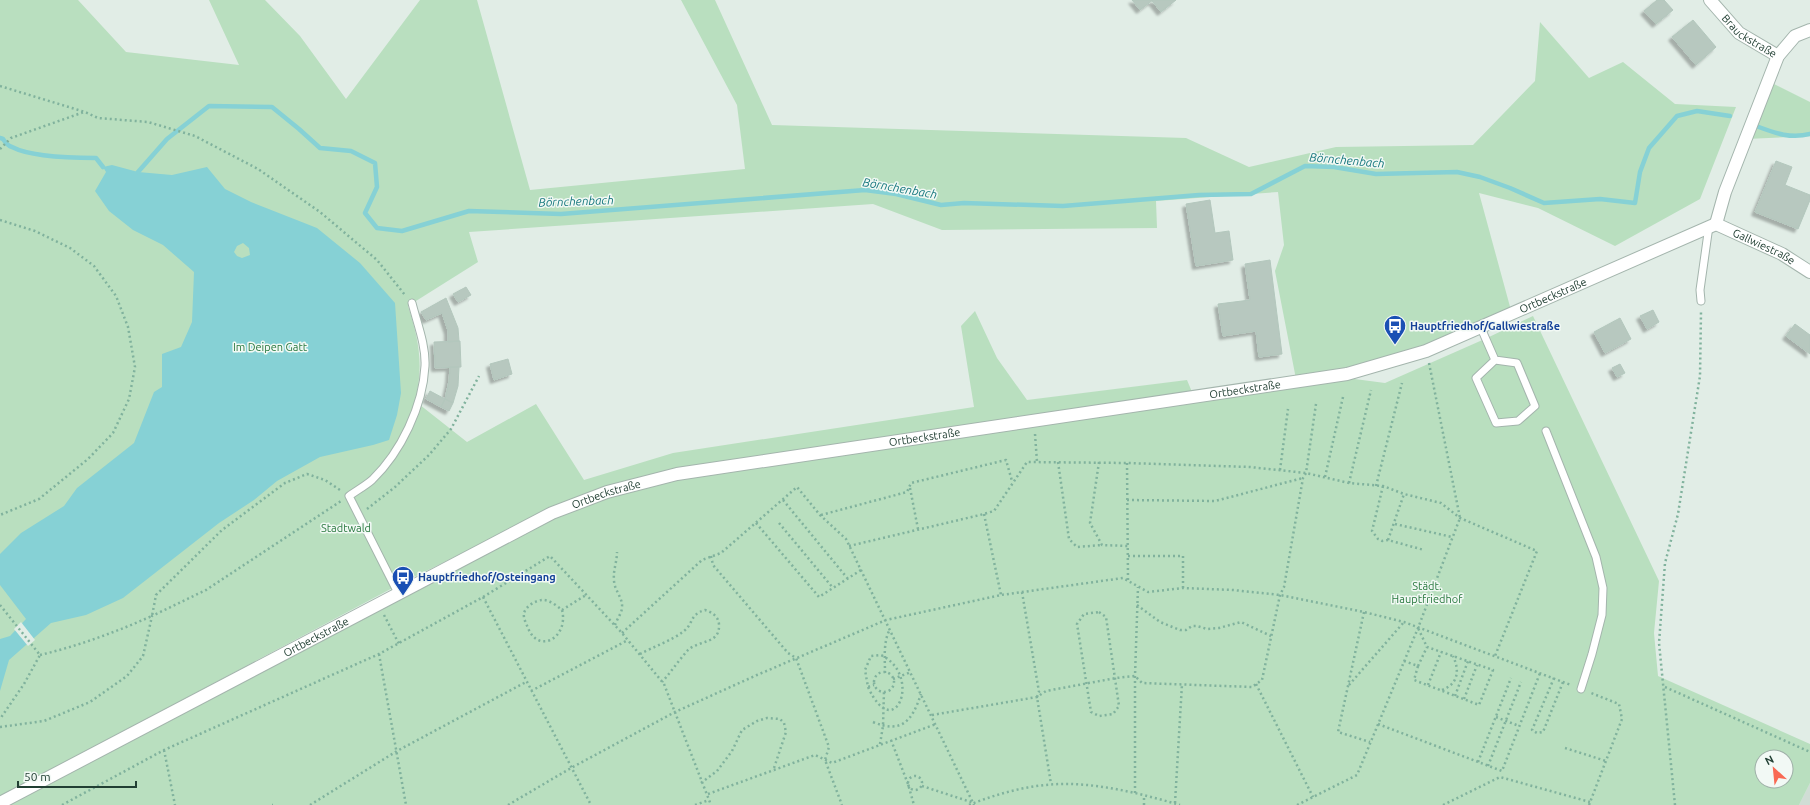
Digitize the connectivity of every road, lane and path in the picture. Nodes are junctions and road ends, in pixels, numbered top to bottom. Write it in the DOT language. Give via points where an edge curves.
graph roads {
  1 [pos="1710,0"];
  2 [pos="1810,30"];
  3 [pos="1778,56"];
  4 [pos="0,86"];
  5 [pos="85,112"];
  6 [pos="1,148"];
  7 [pos="0,220"];
  8 [pos="1712,225"];
  9 [pos="1810,272"];
  10 [pos="1701,301"];
  11 [pos="412,303"];
  12 [pos="1481,328"];
  13 [pos="1426,350"];
  14 [pos="1495,360"];
  15 [pos="479,376"];
  16 [pos="1402,382"];
  17 [pos="1371,390"];
  18 [pos="1343,397"];
  19 [pos="1316,404"];
  20 [pos="1288,409"];
  21 [pos="1034,421"];
  22 [pos="1546,431"];
  23 [pos="1037,462"];
  24 [pos="1058,462"];
  25 [pos="1099,462"];
  26 [pos="1127,463"];
  27 [pos="1280,470"];
  28 [pos="1306,473"];
  29 [pos="1325,477"];
  30 [pos="1303,478"];
  31 [pos="1012,482"];
  32 [pos="1349,482"];
  33 [pos="1376,486"];
  34 [pos="1383,486"];
  35 [pos="909,487"];
  36 [pos="1404,494"];
  37 [pos="349,496"];
  38 [pos="783,500"];
  39 [pos="1127,500"];
  40 [pos="984,514"];
  41 [pos="0,515"];
  42 [pos="820,515"];
  43 [pos="359,516"];
  44 [pos="1460,518"];
  45 [pos="756,523"];
  46 [pos="779,524"];
  47 [pos="1395,524"];
  48 [pos="918,529"];
  49 [pos="1453,537"];
  50 [pos="1388,540"];
  51 [pos="1102,545"];
  52 [pos="849,546"];
  53 [pos="1128,546"];
  54 [pos="1424,550"];
  55 [pos="617,552"];
  56 [pos="711,556"];
  57 [pos="1128,556"];
  58 [pos="860,570"];
  59 [pos="848,578"];
  60 [pos="1128,581"];
  61 [pos="1138,587"];
  62 [pos="833,588"];
  63 [pos="1183,588"];
  64 [pos="1022,592"];
  65 [pos="398,593"];
  66 [pos="586,595"];
  67 [pos="1001,595"];
  68 [pos="1280,595"];
  69 [pos="483,597"];
  70 [pos="379,603"];
  71 [pos="0,605"];
  72 [pos="1137,605"];
  73 [pos="562,610"];
  74 [pos="1364,612"];
  75 [pos="152,616"];
  76 [pos="886,620"];
  77 [pos="1404,622"];
  78 [pos="615,625"];
  79 [pos="1418,628"];
  80 [pos="890,629"];
  81 [pos="622,633"];
  82 [pos="1271,636"];
  83 [pos="628,640"];
  84 [pos="399,644"];
  85 [pos="1427,647"];
  86 [pos="1441,652"];
  87 [pos="380,654"];
  88 [pos="640,654"];
  89 [pos="40,655"];
  90 [pos="1453,656"];
  91 [pos="1495,656"];
  92 [pos="885,657"];
  93 [pos="796,658"];
  94 [pos="1404,661"];
  95 [pos="1468,662"];
  96 [pos="1477,665"];
  97 [pos="1418,666"];
  98 [pos="885,672"];
  99 [pos="910,672"];
  100 [pos="1540,673"];
  101 [pos="1136,676"];
  102 [pos="900,677"];
  103 [pos="1116,678"];
  104 [pos="1511,678"];
  105 [pos="1554,678"];
  106 [pos="893,680"];
  107 [pos="526,682"];
  108 [pos="662,682"];
  109 [pos="1521,682"];
  110 [pos="1563,682"];
  111 [pos="1086,683"];
  112 [pos="1182,684"];
  113 [pos="1256,684"];
  114 [pos="874,685"];
  115 [pos="1349,685"];
  116 [pos="1428,685"];
  117 [pos="1664,687"];
  118 [pos="868,688"];
  119 [pos="1581,688"];
  120 [pos="531,691"];
  121 [pos="1442,691"];
  122 [pos="884,692"];
  123 [pos="921,694"];
  124 [pos="1455,696"];
  125 [pos="1037,697"];
  126 [pos="1464,699"];
  127 [pos="883,708"];
  128 [pos="675,712"];
  129 [pos="932,715"];
  130 [pos="1496,717"];
  131 [pos="0,719"];
  132 [pos="1506,721"];
  133 [pos="873,722"];
  134 [pos="936,724"];
  135 [pos="1378,724"];
  136 [pos="883,726"];
  137 [pos="1519,726"];
  138 [pos="0,727"];
  139 [pos="891,740"];
  140 [pos="1370,742"];
  141 [pos="880,744"];
  142 [pos="1565,748"];
  143 [pos="164,750"];
  144 [pos="397,751"];
  145 [pos="1810,752"];
  146 [pos="825,760"];
  147 [pos="1606,761"];
  148 [pos="1478,762"];
  149 [pos="1488,766"];
  150 [pos="571,768"];
  151 [pos="772,771"];
  152 [pos="1502,771"];
  153 [pos="1500,777"];
  154 [pos="701,783"];
  155 [pos="908,784"];
  156 [pos="1051,784"];
  157 [pos="922,786"];
  158 [pos="1135,793"];
  159 [pos="708,794"];
  160 [pos="1144,795"];
  161 [pos="1313,796"];
  162 [pos="709,800"];
  163 [pos="0,803"];
  164 [pos="1589,803"];
  165 [pos="974,804"];
  166 [pos="1175,804"];
  167 [pos="62,805"];
  168 [pos="175,805"];
  169 [pos="310,805"];
  170 [pos="406,805"];
  171 [pos="508,805"];
  172 [pos="591,805"];
  173 [pos="695,805"];
  174 [pos="711,805"];
  175 [pos="842,805"];
  176 [pos="914,805"];
  177 [pos="969,805"];
  178 [pos="1144,805"];
  179 [pos="1180,805"];
  180 [pos="1297,805"];
  181 [pos="1443,805"];
  182 [pos="1675,805"];
  1 -- 3 [label="street, Brauckstraße" via="1739,33"];
  2 -- 3 [label="street, Brauckstraße" via="1795,36"];
  3 -- 8 [label="street"];
  4 -- 5 [label="path"];
  5 -- 6 [label="path" via="11,138"];
  5 -- 11 [label="path" via="98,118 148,122 195,136 258,169 320,212 377,260"];
  7 -- 41 [label="path" via="34,231 70,248 94,266 116,296 128,327 135,367 129,400 113,433 88,459 39,499"];
  8 -- 9 [label="street, Gallwiestraße" via="1782,254"];
  8 -- 10 [label="lane" via="1700,290"];
  8 -- 12 [label="street, Ortbeckstraße"];
  10 -- 117 [label="path" via="1700,376 1678,514 1665,563 1659,644"];
  11 -- 37 [label="lane" via="425,364 421,391 411,422 394,453 372,480"];
  12 -- 13 [label="street, Ortbeckstraße"];
  12 -- 14 [label="lane"];
  13 -- 21 [label="street, Ortbeckstraße" via="1347,374"];
  13 -- 44 [label="path"];
  14 -- 14 [label="lane" via="1476,378 1496,423 1518,421 1535,406 1517,362"];
  15 -- 43 [label="path" via="451,429 429,455"];
  16 -- 33 [label="path"];
  17 -- 32 [label="path"];
  18 -- 29 [label="path"];
  19 -- 28 [label="path"];
  20 -- 27 [label="path"];
  21 -- 23 [label="path"];
  21 -- 65 [label="street, Ortbeckstraße" via="677,474 607,492 552,513"];
  22 -- 119 [label="lane" via="1596,557 1603,588 1602,614"];
  23 -- 24 [label="path"];
  23 -- 31 [label="path" via="1027,462"];
  24 -- 25 [label="path"];
  24 -- 51 [label="path" via="1069,539 1077,546"];
  25 -- 26 [label="path"];
  25 -- 51 [label="path" via="1090,523"];
  26 -- 27 [label="path"];
  26 -- 39 [label="path"];
  27 -- 28 [label="path"];
  28 -- 29 [label="path"];
  28 -- 30 [label="path"];
  29 -- 32 [label="path"];
  30 -- 39 [label="path" via="1215,501"];
  30 -- 68 [label="path" via="1284,587"];
  31 -- 35 [label="path" via="1006,460 911,483"];
  31 -- 40 [label="path" via="994,511"];
  32 -- 33 [label="path"];
  33 -- 34 [label="path"];
  34 -- 36 [label="path"];
  34 -- 50 [label="path" via="1372,532 1378,539"];
  35 -- 42 [label="path" via="907,492"];
  35 -- 48 [label="path"];
  36 -- 44 [label="path" via="1441,503"];
  36 -- 47 [label="path"];
  37 -- 43 [label="lane"];
  37 -- 75 [label="path" via="206,590"];
  37 -- 75 [label="path" via="325,480 308,474 285,483 222,530 156,595"];
  38 -- 42 [label="path" via="797,487"];
  38 -- 45 [label="path"];
  38 -- 59 [label="path"];
  39 -- 53 [label="path"];
  40 -- 48 [label="path"];
  40 -- 67 [label="path"];
  42 -- 52 [label="path" via="846,539"];
  43 -- 65 [label="lane"];
  44 -- 49 [label="path"];
  44 -- 91 [label="path" via="1537,551"];
  45 -- 56 [label="path" via="721,553"];
  45 -- 62 [label="path" via="819,597"];
  46 -- 62 [label="path"];
  47 -- 49 [label="path"];
  47 -- 50 [label="path"];
  48 -- 52 [label="path"];
  49 -- 79 [label="path"];
  50 -- 54 [label="path"];
  51 -- 53 [label="path"];
  52 -- 58 [label="path"];
  53 -- 57 [label="path"];
  55 -- 78 [label="path" via="614,588 622,602 622,608"];
  56 -- 81 [label="path" via="702,560"];
  56 -- 93 [label="path" via="713,565 788,653"];
  57 -- 60 [label="path"];
  57 -- 63 [label="path" via="1183,556"];
  58 -- 59 [label="path"];
  58 -- 76 [label="path"];
  59 -- 62 [label="path"];
  60 -- 61 [label="path"];
  60 -- 64 [label="path" via="1123,578"];
  61 -- 63 [label="path" via="1148,592"];
  61 -- 72 [label="path"];
  63 -- 68 [label="path"];
  64 -- 67 [label="path"];
  64 -- 125 [label="path" via="1039,692"];
  65 -- 70 [label="street, Ortbeckstraße"];
  66 -- 69 [label="path" via="550,556"];
  66 -- 73 [label="path"];
  66 -- 78 [label="path"];
  67 -- 76 [label="path"];
  68 -- 74 [label="path"];
  68 -- 82 [label="path"];
  69 -- 84 [label="path"];
  69 -- 107 [label="path"];
  70 -- 84 [label="path"];
  70 -- 163 [label="street, Ortbeckstraße"];
  71 -- 89 [label="path"];
  72 -- 82 [label="path" via="1160,622 1180,630 1192,626 1219,628 1241,622"];
  72 -- 101 [label="path"];
  73 -- 73 [label="path" via="543,600 530,604 524,616 529,631 537,640 547,641 557,636 563,628"];
  74 -- 77 [label="path"];
  74 -- 115 [label="path"];
  75 -- 89 [label="path" via="83,643"];
  75 -- 138 [label="path" via="142,656 127,676 90,702 44,721"];
  76 -- 80 [label="path"];
  76 -- 93 [label="path"];
  77 -- 79 [label="path"];
  77 -- 115 [label="path"];
  78 -- 81 [label="path"];
  79 -- 85 [label="path"];
  79 -- 91 [label="path"];
  79 -- 94 [label="path"];
  80 -- 92 [label="path"];
  80 -- 99 [label="path"];
  81 -- 83 [label="path"];
  82 -- 113 [label="path" via="1262,680"];
  83 -- 88 [label="path"];
  83 -- 120 [label="path"];
  84 -- 87 [label="path"];
  85 -- 86 [label="path"];
  85 -- 97 [label="path"];
  86 -- 90 [label="path"];
  86 -- 116 [label="path"];
  87 -- 143 [label="path"];
  87 -- 144 [label="path"];
  88 -- 108 [label="path"];
  88 -- 108 [label="path" via="685,630 700,611 705,610 716,617 719,628 715,638 688,650"];
  89 -- 131 [label="path"];
  90 -- 95 [label="path"];
  90 -- 121 [label="path" via="1458,670 1456,679"];
  91 -- 100 [label="path"];
  92 -- 98 [label="path"];
  92 -- 102 [label="path"];
  92 -- 118 [label="path" via="877,654 868,660 864,675"];
  93 -- 128 [label="path"];
  93 -- 146 [label="path" via="829,747"];
  94 -- 97 [label="path"];
  94 -- 135 [label="path"];
  95 -- 96 [label="path"];
  95 -- 124 [label="path"];
  96 -- 126 [label="path"];
  96 -- 126 [label="path" via="1493,670 1479,705"];
  97 -- 116 [label="path" via="1414,680"];
  98 -- 106 [label="path"];
  98 -- 114 [label="path" via="875,677"];
  99 -- 102 [label="path"];
  99 -- 123 [label="path"];
  100 -- 105 [label="path"];
  100 -- 137 [label="path"];
  101 -- 103 [label="path"];
  101 -- 112 [label="path" via="1142,682"];
  101 -- 158 [label="path"];
  102 -- 106 [label="path"];
  102 -- 127 [label="path" via="904,691 901,702 893,709"];
  103 -- 111 [label="path"];
  103 -- 111 [label="path" via="1119,706 1113,714 1099,716 1091,712"];
  103 -- 111 [label="path" via="1106,617 1099,612 1084,614 1076,624"];
  104 -- 130 [label="path"];
  105 -- 110 [label="path"];
  105 -- 110 [label="path" via="1532,730 1537,733 1543,732"];
  106 -- 122 [label="path" via="891,689"];
  107 -- 120 [label="path"];
  107 -- 144 [label="path"];
  108 -- 128 [label="path"];
  109 -- 132 [label="path"];
  110 -- 119 [label="path"];
  111 -- 125 [label="path" via="1046,691"];
  112 -- 113 [label="path" via="1252,687"];
  112 -- 166 [label="path"];
  113 -- 161 [label="path"];
  114 -- 118 [label="path"];
  114 -- 122 [label="path"];
  115 -- 140 [label="path" via="1338,732"];
  116 -- 121 [label="path"];
  117 -- 145 [label="path"];
  117 -- 182 [label="path"];
  118 -- 127 [label="path" via="874,700"];
  119 -- 147 [label="path" via="1619,704 1622,719"];
  120 -- 150 [label="path"];
  121 -- 124 [label="path"];
  122 -- 127 [label="path"];
  123 -- 129 [label="path"];
  123 -- 136 [label="path" via="915,712 908,720 896,727"];
  124 -- 126 [label="path"];
  125 -- 129 [label="path"];
  125 -- 156 [label="path"];
  127 -- 136 [label="path"];
  128 -- 150 [label="path"];
  128 -- 154 [label="path"];
  129 -- 134 [label="path"];
  130 -- 132 [label="path"];
  130 -- 148 [label="path"];
  132 -- 137 [label="path"];
  132 -- 149 [label="path"];
  133 -- 136 [label="path"];
  134 -- 139 [label="path"];
  134 -- 165 [label="path"];
  135 -- 140 [label="path"];
  135 -- 148 [label="path"];
  136 -- 141 [label="path"];
  137 -- 152 [label="path"];
  139 -- 141 [label="path"];
  139 -- 155 [label="path"];
  140 -- 161 [label="path" via="1357,775"];
  141 -- 146 [label="path" via="832,763"];
  142 -- 147 [label="path"];
  143 -- 167 [label="path"];
  143 -- 168 [label="path"];
  144 -- 169 [label="path"];
  144 -- 170 [label="path"];
  146 -- 151 [label="path" via="816,755"];
  146 -- 175 [label="path"];
  147 -- 164 [label="path"];
  148 -- 149 [label="path"];
  149 -- 152 [label="path"];
  150 -- 171 [label="path"];
  150 -- 172 [label="path"];
  151 -- 154 [label="path" via="786,726 780,719 767,718 742,730 717,771"];
  151 -- 159 [label="path"];
  152 -- 153 [label="path"];
  153 -- 164 [label="path"];
  153 -- 181 [label="path"];
  154 -- 159 [label="path"];
  155 -- 157 [label="path" via="914,790"];
  155 -- 157 [label="path" via="908,780 916,776 920,778"];
  155 -- 176 [label="path"];
  156 -- 158 [label="path" via="1072,784"];
  156 -- 165 [label="path" via="1021,789"];
  157 -- 165 [label="path"];
  158 -- 160 [label="path"];
  159 -- 162 [label="path"];
  160 -- 166 [label="path"];
  160 -- 178 [label="path"];
  161 -- 180 [label="path"];
  162 -- 173 [label="path"];
  162 -- 174 [label="path"];
  165 -- 177 [label="path"];
  166 -- 179 [label="path"];
}
